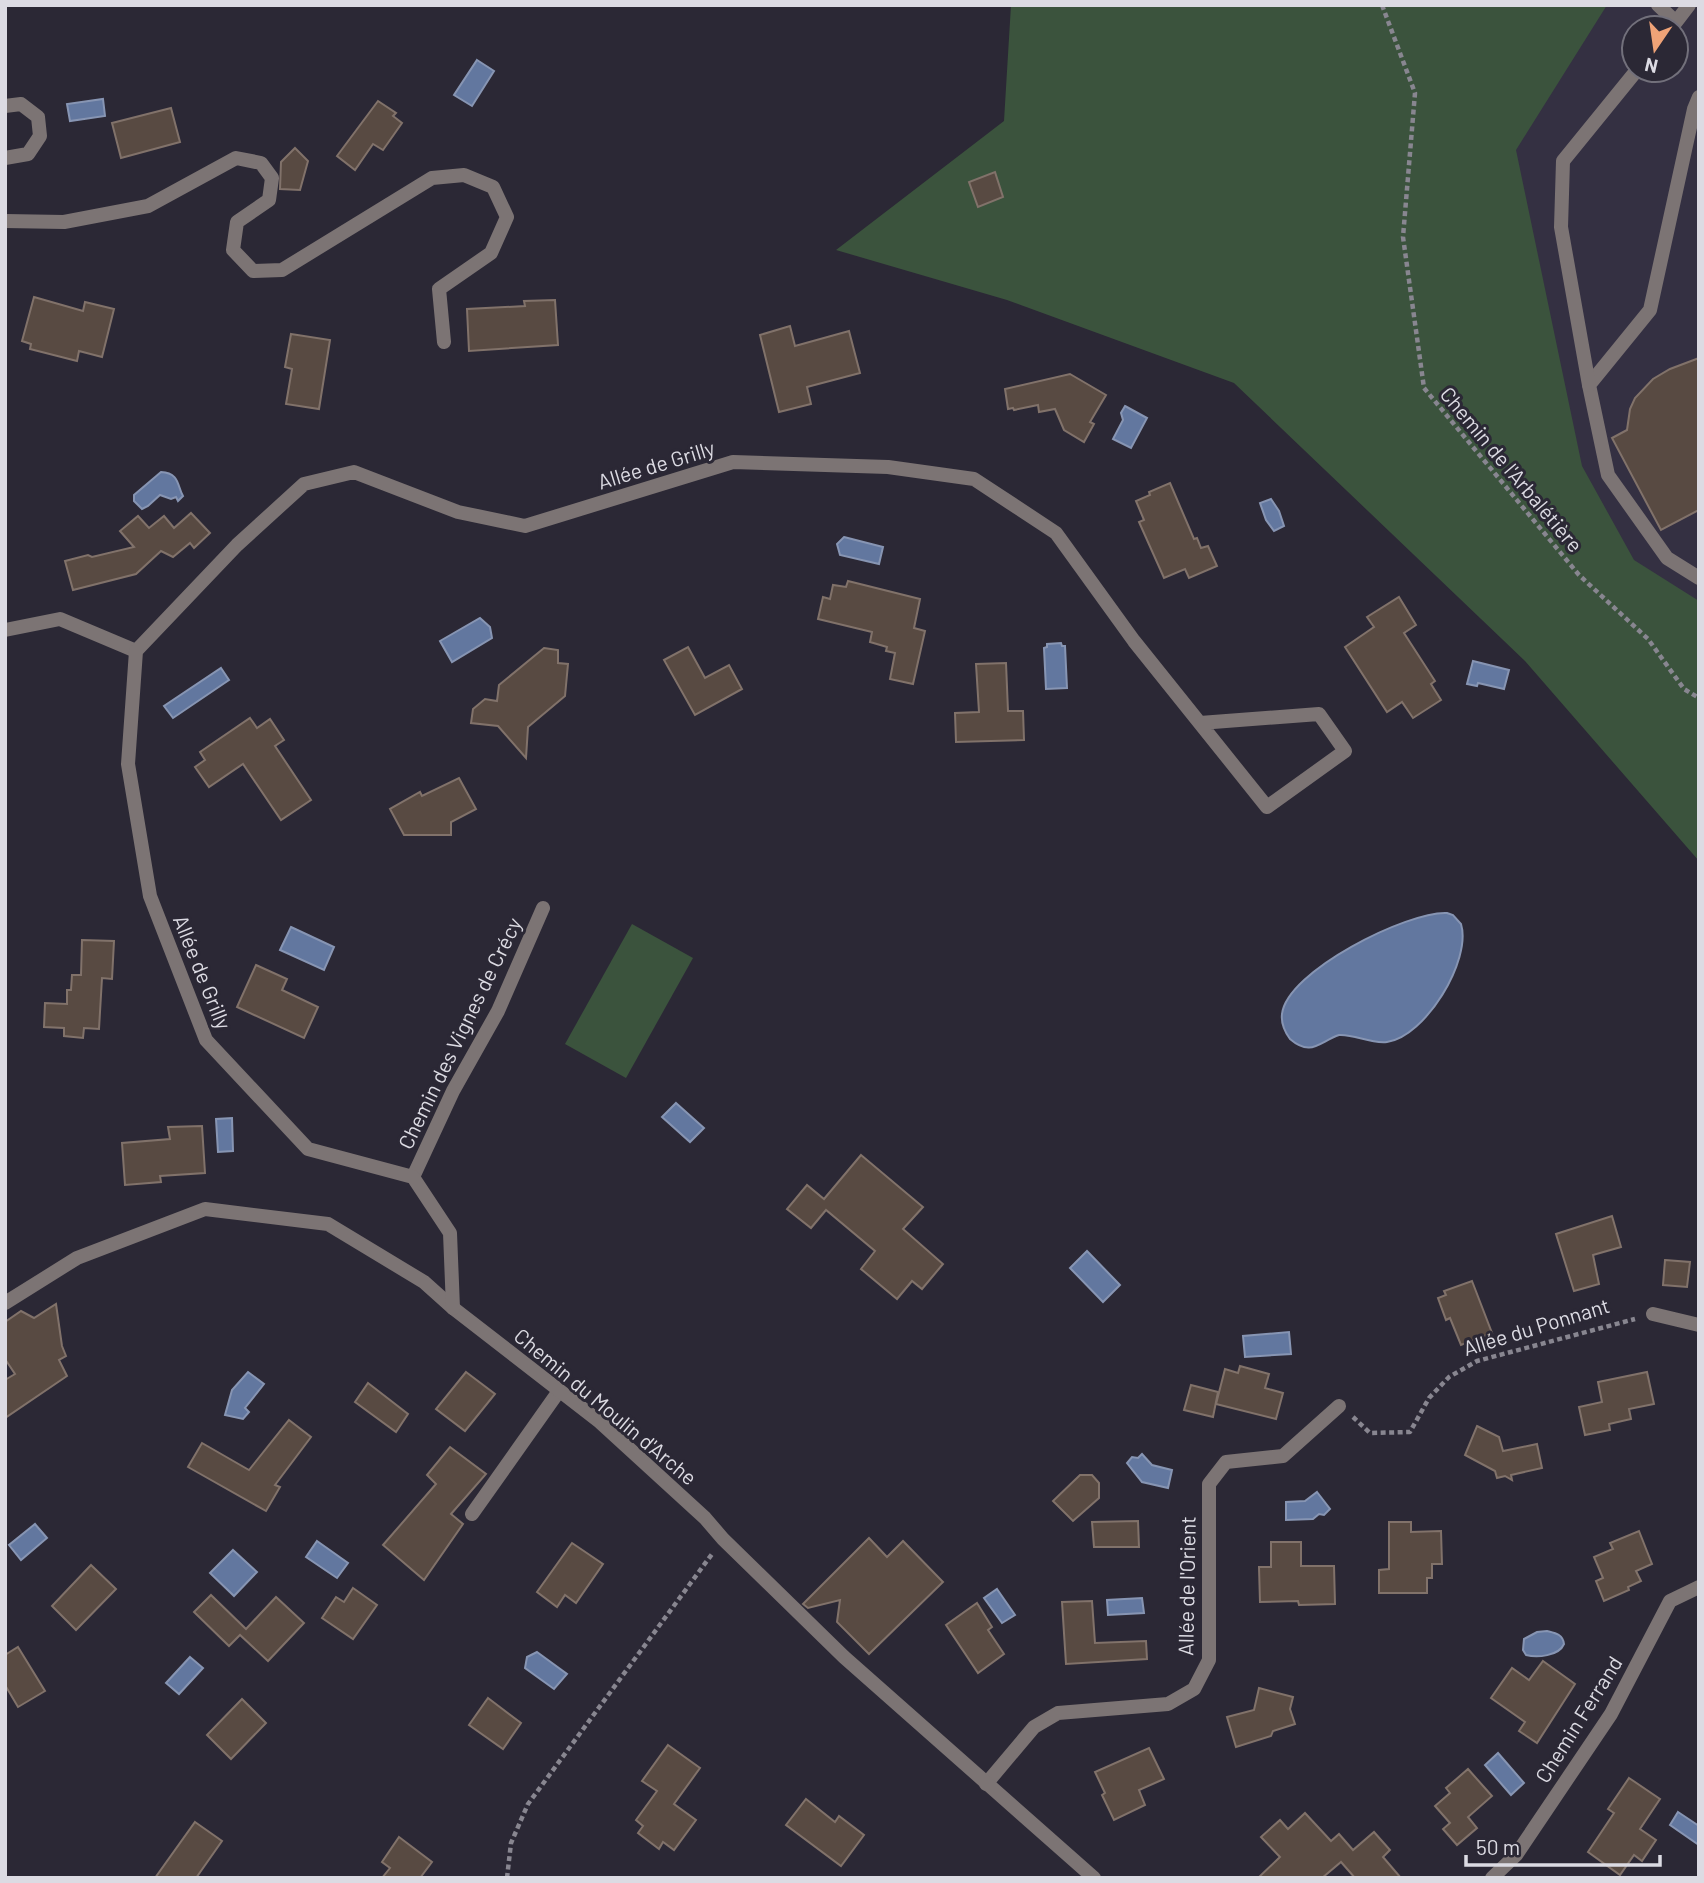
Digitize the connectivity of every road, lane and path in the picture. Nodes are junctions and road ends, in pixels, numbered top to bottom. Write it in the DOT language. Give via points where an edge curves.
graph roads {
  1 [pos="1382,5"];
  2 [pos="1626,84"];
  3 [pos="1699,97"];
  4 [pos="5,106"];
  5 [pos="5,158"];
  6 [pos="5,221"];
  7 [pos="444,342"];
  8 [pos="1589,385"];
  9 [pos="1699,578"];
  10 [pos="5,630"];
  11 [pos="136,651"];
  12 [pos="1699,698"];
  13 [pos="1200,723"];
  14 [pos="543,908"];
  15 [pos="413,1177"];
  16 [pos="5,1303"];
  17 [pos="453,1308"];
  18 [pos="1653,1314"];
  19 [pos="1699,1325"];
  20 [pos="559,1391"];
  21 [pos="1339,1405"];
  22 [pos="472,1514"];
  23 [pos="723,1539"];
  24 [pos="1699,1587"];
  25 [pos="986,1784"];
  26 [pos="507,1878"];
  27 [pos="1094,1878"];
  28 [pos="1492,1878"];
  1 -- 12 [label="path, Chemin de l'Arbalétière" via="1415,93 1403,237 1424,388 1579,575 1648,639 1684,690"];
  2 -- 8 [label="street" via="1563,161 1561,227"];
  3 -- 8 [label="street" via="1650,310"];
  4 -- 5 [label="street" via="21,104 38,117 40,136 28,154"];
  6 -- 7 [label="street" via="64,222 148,206 236,158 261,163 272,178 269,200 237,222 233,250 253,271 282,270 432,178 464,175 493,187 507,217 491,253 439,289"];
  8 -- 9 [label="street" via="1608,475 1667,558"];
  10 -- 11 [label="street" via="60,619"];
  11 -- 13 [label="street, Allée de Grilly" via="237,545 304,484 354,472 458,512 525,526 733,462 888,467 974,479 1056,533"];
  11 -- 15 [label="street, Allée de Grilly" via="128,764 150,896 206,1040 308,1149"];
  13 -- 13 [label="street, Allée de Grilly" via="1267,807 1345,751 1319,714"];
  14 -- 15 [label="street, Chemin des Vignes de Crécy" via="498,1011 453,1091"];
  15 -- 17 [label="street" via="450,1233"];
  16 -- 17 [label="street, Chemin du Moulin d'Arche" via="77,1258 205,1209 328,1224 424,1282"];
  17 -- 20 [label="street, Chemin du Moulin d'Arche"];
  18 -- 19 [label="street"];
  18 -- 21 [label="path, Allée du Ponnant" via="1477,1362 1449,1377 1429,1398 1410,1432 1370,1433"];
  20 -- 22 [label="street"];
  20 -- 23 [label="street, Chemin du Moulin d'Arche" via="648,1465"];
  21 -- 25 [label="street, Allée de l'Orient" via="1283,1456 1226,1462 1209,1484 1209,1660 1194,1689 1168,1704 1058,1713 1034,1727"];
  23 -- 25 [label="street, Chemin du Moulin d'Arche" via="844,1657"];
  23 -- 26 [label="path" via="528,1804 511,1843"];
  24 -- 28 [label="street, Chemin Ferrand" via="1670,1601 1611,1714 1516,1855"];
  25 -- 27 [label="street, Chemin du Moulin d'Arche"];
}
